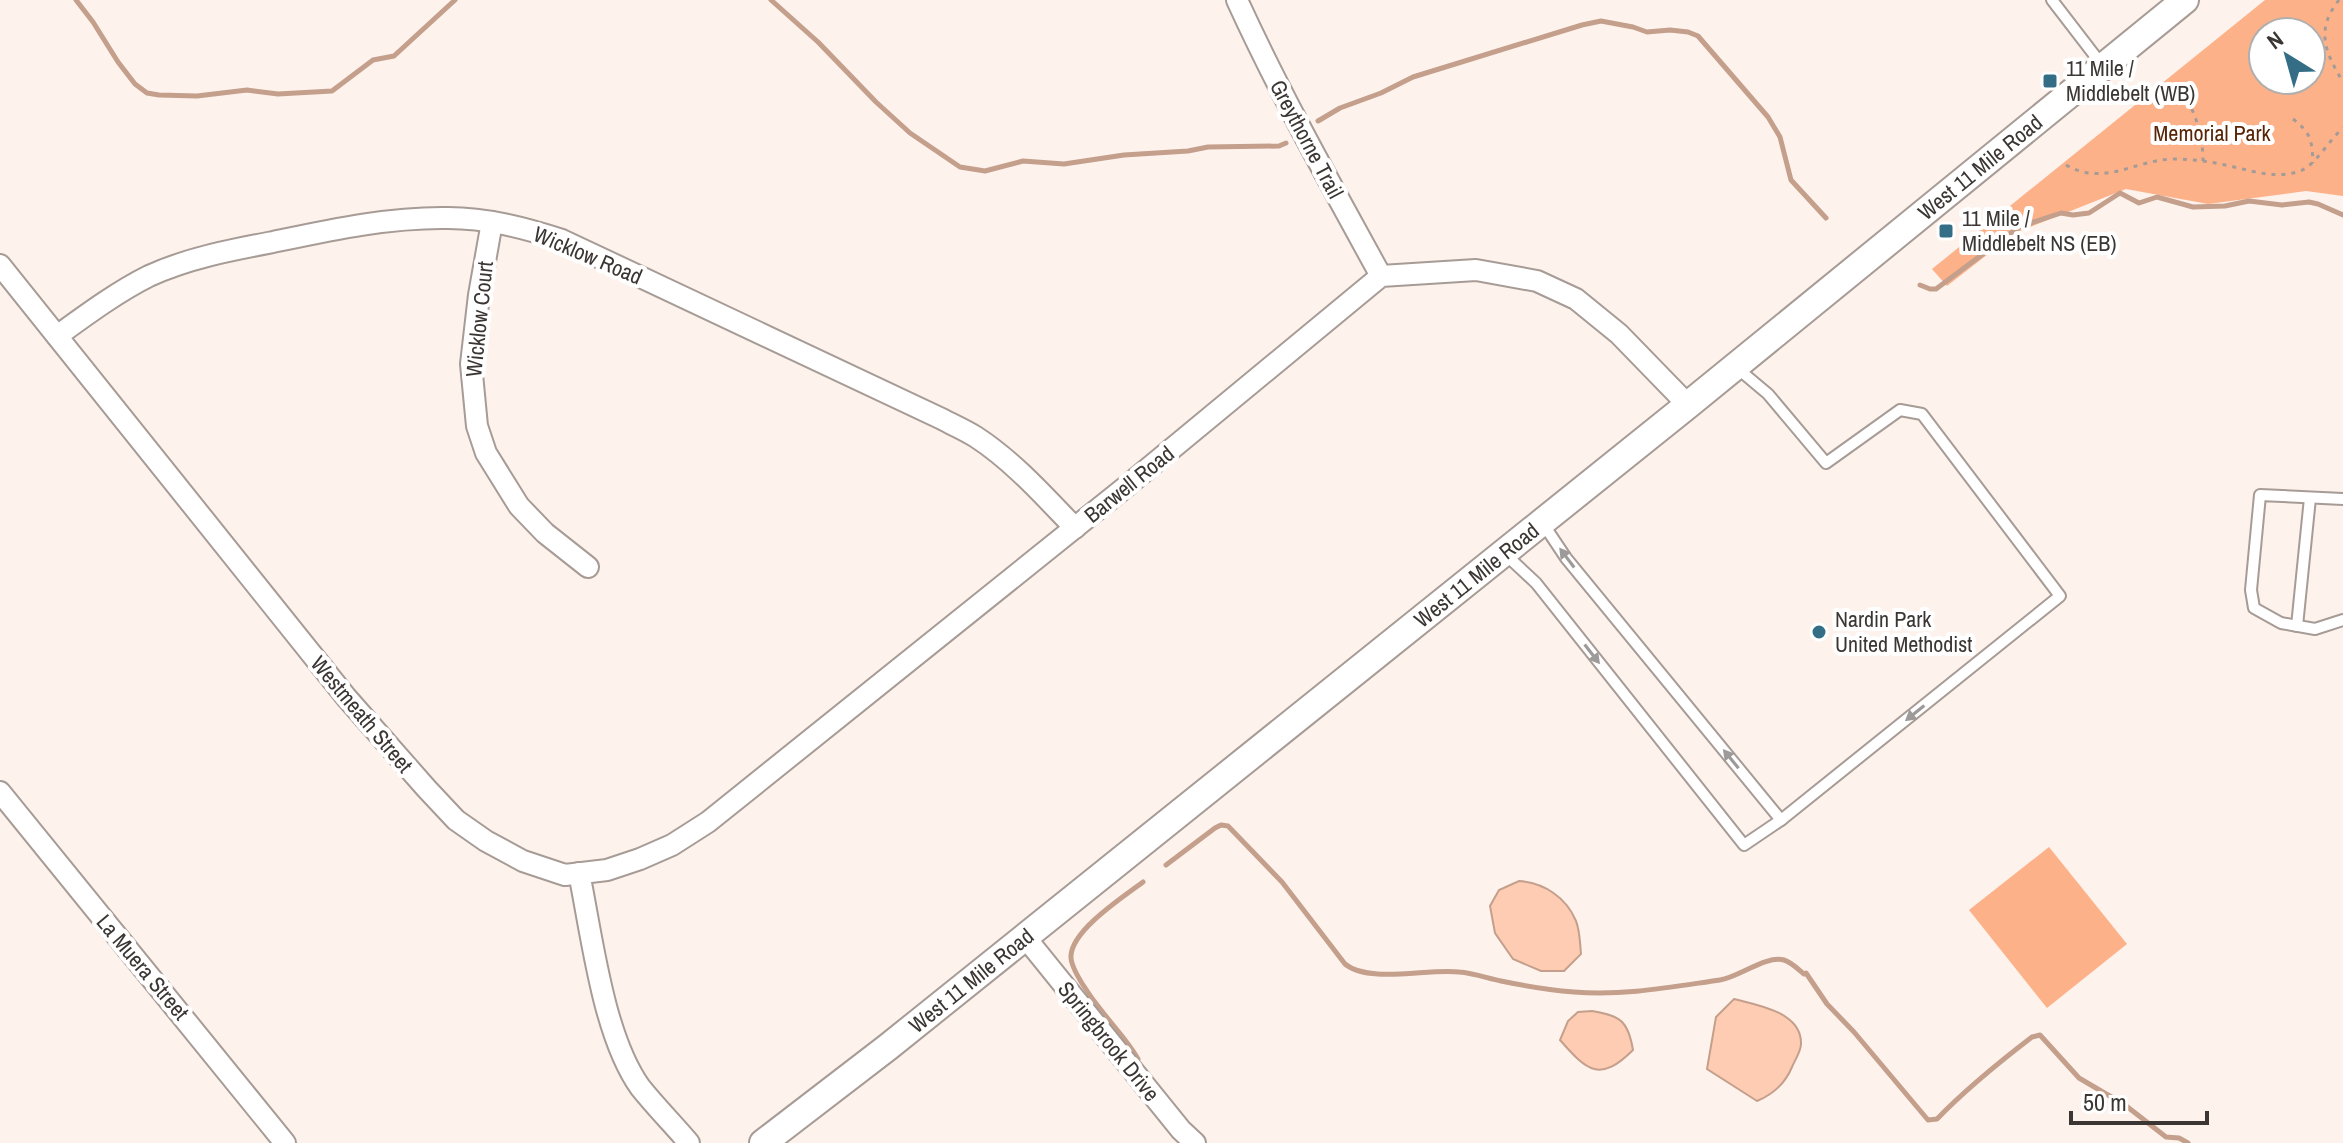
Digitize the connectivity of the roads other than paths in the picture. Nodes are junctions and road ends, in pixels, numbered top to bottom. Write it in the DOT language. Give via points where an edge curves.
graph roads {
  1 [pos="1237,0"];
  2 [pos="2056,1"];
  3 [pos="2178,2"];
  4 [pos="2103,67"];
  5 [pos="492,222"];
  6 [pos="0,265"];
  7 [pos="1381,276"];
  8 [pos="57,336"];
  9 [pos="1735,366"];
  10 [pos="1688,405"];
  11 [pos="2310,498"];
  12 [pos="2343,499"];
  13 [pos="1542,522"];
  14 [pos="1075,528"];
  15 [pos="1504,553"];
  16 [pos="588,567"];
  17 [pos="2343,620"];
  18 [pos="2297,626"];
  19 [pos="0,792"];
  20 [pos="1781,820"];
  21 [pos="579,873"];
  22 [pos="1025,937"];
  23 [pos="285,1143"];
  24 [pos="689,1143"];
  25 [pos="763,1143"];
  26 [pos="1195,1143"];
  1 -- 7 [label="street, Greythorne Trail"];
  2 -- 4 [label="lane"];
  3 -- 4 [label="street, West 11 Mile Road"];
  4 -- 9 [label="street, West 11 Mile Road"];
  5 -- 8 [label="street, Wicklow Road" via="448,218 353,225 202,256 149,276"];
  5 -- 14 [label="street, Wicklow Road" via="562,240 942,419 1001,457"];
  5 -- 16 [label="street, Wicklow Court" via="471,364 477,426 486,453 519,506"];
  6 -- 8 [label="street, Westmeath Street"];
  7 -- 10 [label="street" via="1476,270 1537,281 1576,299 1619,334"];
  7 -- 14 [label="street, Barwell Road"];
  8 -- 21 [label="street, Westmeath Street" via="346,697 456,820 523,861 565,875"];
  9 -- 10 [label="street, West 11 Mile Road"];
  9 -- 20 [label="lane, one-way" via="1768,394 1826,463 1900,410 1922,414 2060,596"];
  10 -- 13 [label="street, West 11 Mile Road"];
  11 -- 12 [label="lane"];
  11 -- 18 [label="lane"];
  11 -- 18 [label="lane" via="2260,495 2254,608"];
  13 -- 15 [label="street, West 11 Mile Road"];
  20 -- 13 [label="lane, one-way"];
  14 -- 21 [label="street, Barwell Road" via="708,822 640,859"];
  15 -- 20 [label="lane, one-way" via="1536,583 1744,845"];
  15 -- 22 [label="street, West 11 Mile Road"];
  17 -- 18 [label="lane" via="2315,629"];
  19 -- 23 [label="street, La Muera Street"];
  21 -- 24 [label="street" via="616,1038 639,1085"];
  22 -- 25 [label="street, West 11 Mile Road"];
  22 -- 26 [label="street, Springbrook Drive"];
}
